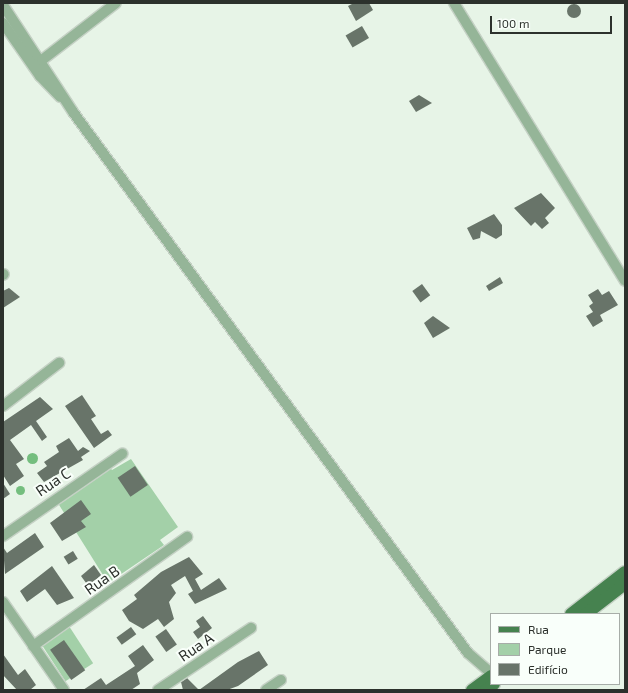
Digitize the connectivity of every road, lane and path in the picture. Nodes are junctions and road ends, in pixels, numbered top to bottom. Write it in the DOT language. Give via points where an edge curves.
graph roads {
  1 [pos="116,3"];
  2 [pos="454,3"];
  3 [pos="3,5"];
  4 [pos="3,23"];
  5 [pos="42,60"];
  6 [pos="74,112"];
  7 [pos="625,281"];
  8 [pos="59,363"];
  9 [pos="3,406"];
  10 [pos="122,454"];
  11 [pos="3,536"];
  12 [pos="187,537"];
  13 [pos="625,572"];
  14 [pos="625,584"];
  15 [pos="3,602"];
  16 [pos="572,613"];
  17 [pos="587,613"];
  18 [pos="251,628"];
  19 [pos="33,646"];
  20 [pos="490,674"];
  21 [pos="490,676"];
  22 [pos="281,680"];
  23 [pos="64,690"];
  24 [pos="158,690"];
  25 [pos="266,690"];
  26 [pos="472,690"];
  1 -- 5 [label="street"];
  2 -- 7 [label="street"];
  3 -- 5 [label="street"];
  4 -- 6 [label="street" via="40,76"];
  5 -- 6 [label="street"];
  6 -- 20 [label="street" via="468,653"];
  8 -- 9 [label="street"];
  10 -- 11 [label="street, Rua C"];
  12 -- 19 [label="street, Rua B"];
  13 -- 16 [label="main road"];
  14 -- 17 [label="main road"];
  15 -- 19 [label="street"];
  18 -- 24 [label="street, Rua A"];
  19 -- 23 [label="street"];
  21 -- 26 [label="main road"];
  22 -- 25 [label="street"];
}
